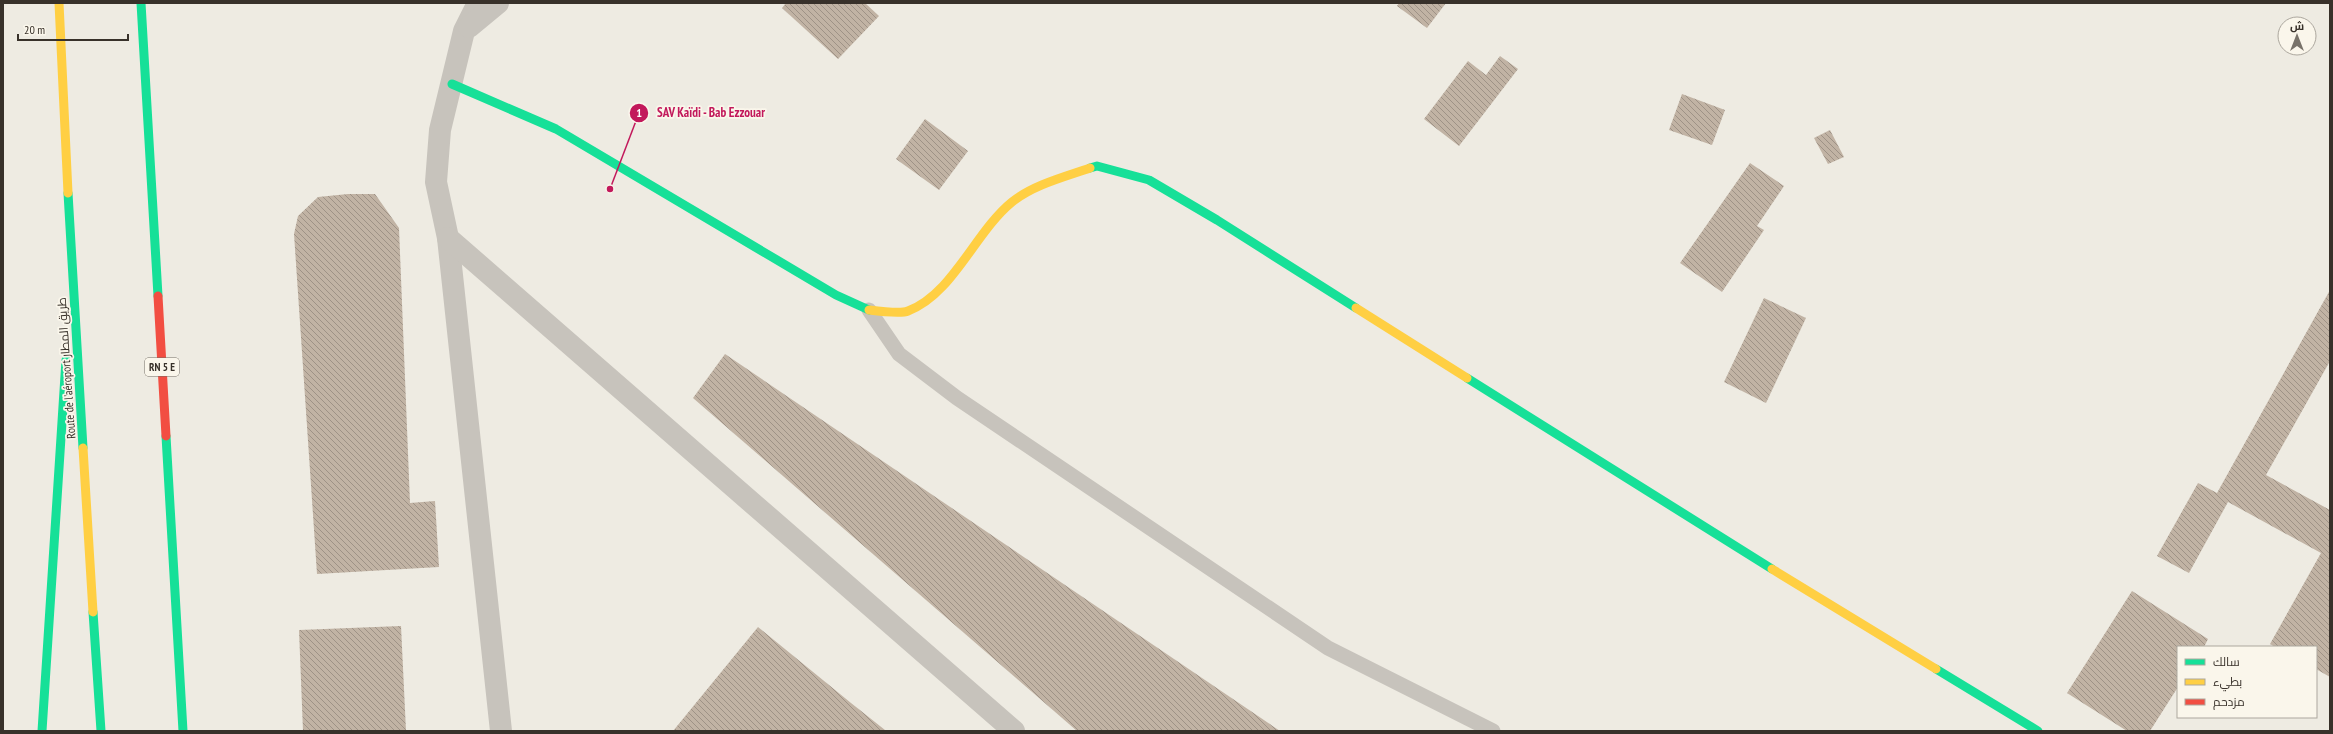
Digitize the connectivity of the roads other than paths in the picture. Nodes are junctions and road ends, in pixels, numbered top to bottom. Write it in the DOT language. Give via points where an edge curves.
graph roads {
  1 [pos="59,3"];
  2 [pos="141,3"];
  3 [pos="458,3"];
  4 [pos="478,3"];
  5 [pos="498,3"];
  6 [pos="464,31"];
  7 [pos="452,84"];
  8 [pos="448,238"];
  9 [pos="72,271"];
  10 [pos="869,310"];
  11 [pos="42,731"];
  12 [pos="101,731"];
  13 [pos="183,731"];
  14 [pos="501,731"];
  15 [pos="1014,731"];
  16 [pos="1493,731"];
  17 [pos="2038,731"];
  1 -- 9 [label="main road, Route de l'aéroport طريق المطار"];
  2 -- 13 [label="main road, RN 5 E"];
  3 -- 6 [label="street"];
  4 -- 6 [label="street"];
  5 -- 6 [label="street"];
  6 -- 7 [label="street"];
  7 -- 8 [label="street" via="440,130 436,182"];
  7 -- 10 [label="main road" via="556,129 836,294"];
  8 -- 14 [label="street"];
  8 -- 15 [label="street"];
  9 -- 11 [label="main road"];
  9 -- 12 [label="main road, Route de l'aéroport طريق المطار"];
  10 -- 16 [label="lane" via="899,354 956,398 1328,648"];
  10 -- 17 [label="main road" via="907,312 936,294 1012,202 1047,183 1097,166 1149,180 1217,220 1707,530"];
}
